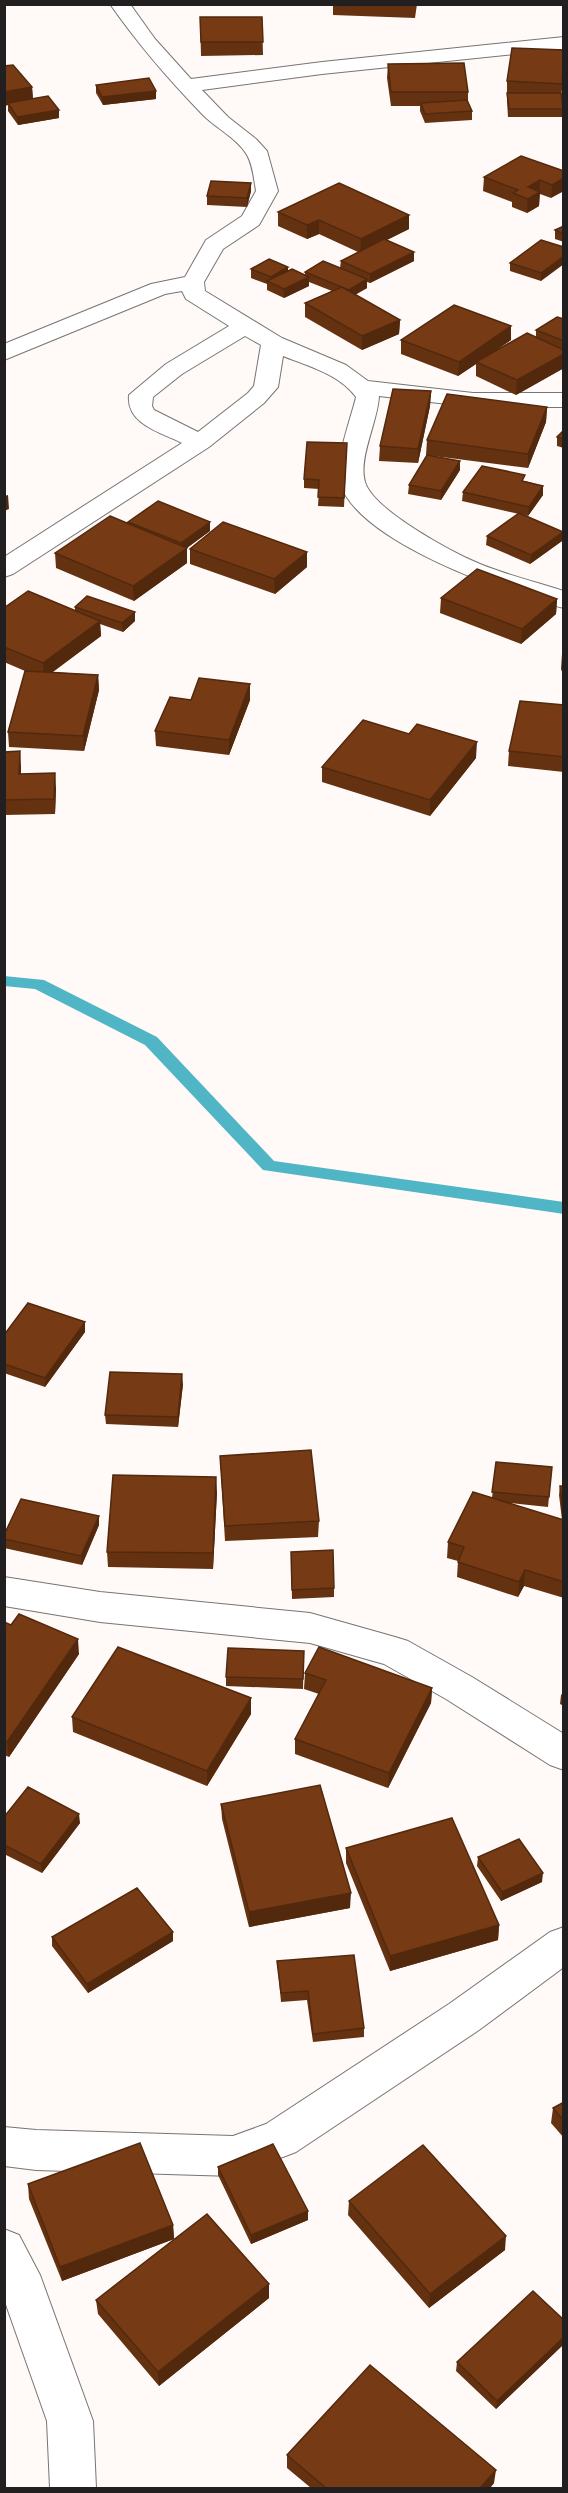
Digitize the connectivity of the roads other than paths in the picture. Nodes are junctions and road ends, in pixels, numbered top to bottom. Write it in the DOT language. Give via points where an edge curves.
graph roads {
  1 [pos="120,4"];
  2 [pos="564,43"];
  3 [pos="186,86"];
  4 [pos="193,282"];
  5 [pos="245,327"];
  6 [pos="273,341"];
  7 [pos="4,353"];
  8 [pos="362,387"];
  9 [pos="564,400"];
  10 [pos="200,442"];
  11 [pos="4,569"];
  12 [pos="564,600"];
  13 [pos="4,1591"];
  14 [pos="564,1754"];
  15 [pos="564,1944"];
  16 [pos="4,2146"];
  17 [pos="4,2250"];
  18 [pos="73,2488"];
  1 -- 3 [label="street"];
  2 -- 3 [label="street"];
  3 -- 4 [label="street" via="249,143 259,156 267,191 251,220 214,245"];
  4 -- 5 [label="street" via="194,294"];
  4 -- 7 [label="street" via="159,289"];
  5 -- 6 [label="street"];
  5 -- 10 [label="street" via="174,369 141,395 140,406 145,415"];
  6 -- 8 [label="street"];
  6 -- 10 [label="street" via="266,387"];
  8 -- 9 [label="street" via="473,400"];
  8 -- 12 [label="street" via="368,397 351,470 353,484 363,499 387,523 470,569"];
  10 -- 11 [label="street"];
  13 -- 14 [label="street" via="100,1607 310,1628 395,1652"];
  15 -- 16 [label="street" via="464,2017 281,2138 233,2156"];
  17 -- 18 [label="street" via="18,2275 70,2421"];
}
